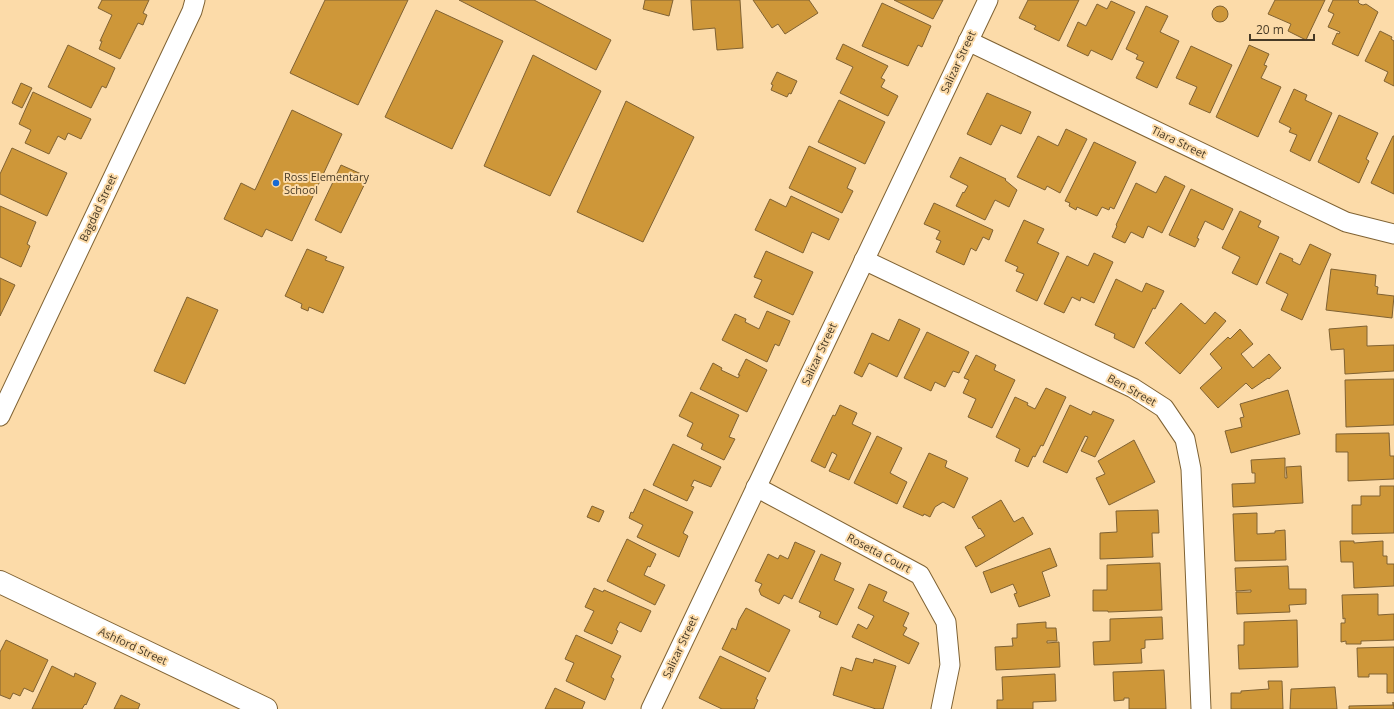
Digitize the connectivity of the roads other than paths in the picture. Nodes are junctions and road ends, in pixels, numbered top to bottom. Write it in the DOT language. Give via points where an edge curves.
graph roads {
  1 [pos="195,0"];
  2 [pos="988,0"];
  3 [pos="968,41"];
  4 [pos="1394,234"];
  5 [pos="864,260"];
  6 [pos="0,416"];
  7 [pos="756,487"];
  8 [pos="0,582"];
  9 [pos="266,709"];
  10 [pos="651,709"];
  11 [pos="941,709"];
  12 [pos="1200,709"];
  1 -- 6 [label="street, Bagdad Street"];
  2 -- 3 [label="street, Salizar Street"];
  3 -- 4 [label="street, Tiara Street" via="1346,222"];
  3 -- 5 [label="street, Salizar Street"];
  5 -- 7 [label="street, Salizar Street"];
  5 -- 12 [label="street, Ben Street" via="1133,388 1164,408 1185,439 1192,469"];
  7 -- 10 [label="street, Salizar Street"];
  7 -- 11 [label="street, Rosetta Court" via="920,575 946,622 950,664"];
  8 -- 9 [label="street, Ashford Street"];
}
